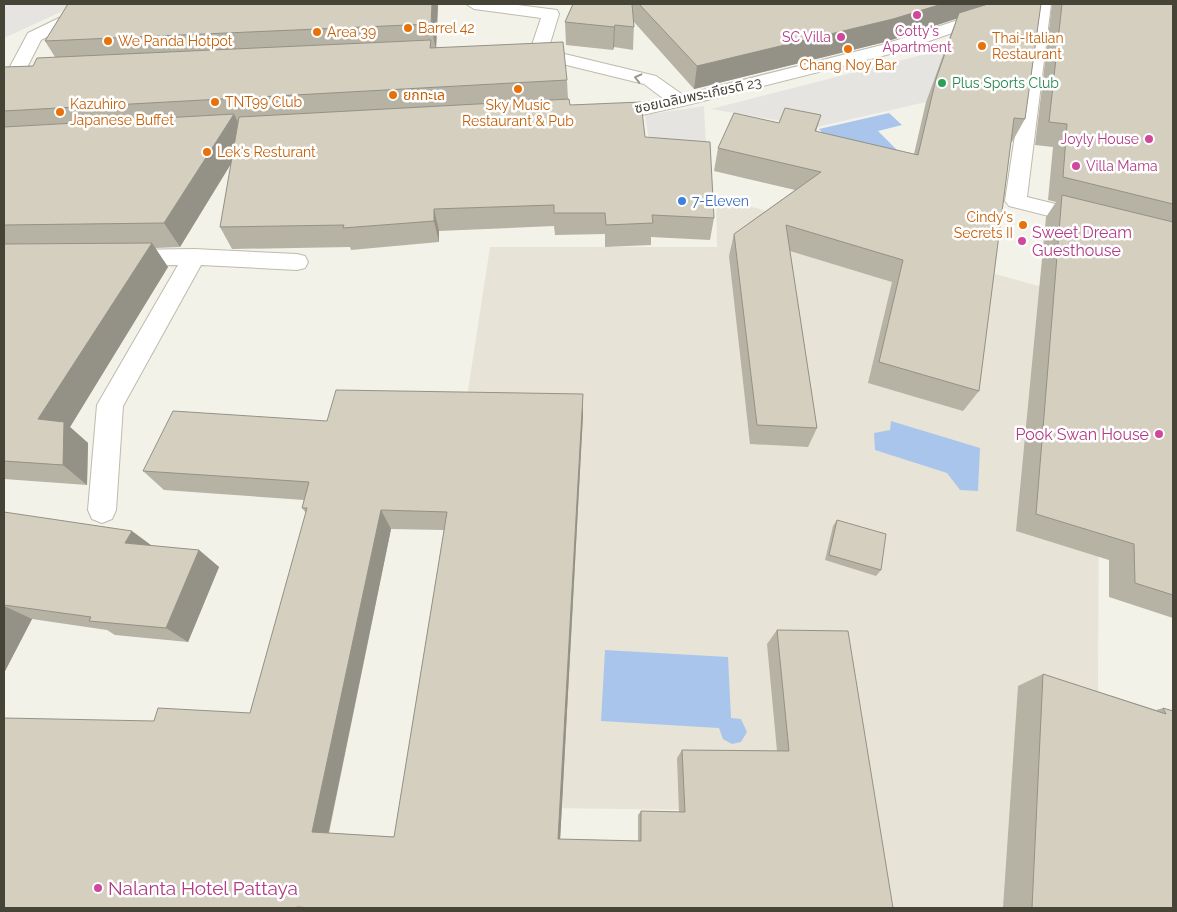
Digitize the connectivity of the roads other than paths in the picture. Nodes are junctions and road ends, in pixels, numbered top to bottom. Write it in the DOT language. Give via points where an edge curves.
graph roads {
  1 [pos="100,4"];
  2 [pos="474,4"];
  3 [pos="1022,4"];
  4 [pos="1043,4"];
  5 [pos="553,9"];
  6 [pos="15,33"];
  7 [pos="33,40"];
  8 [pos="538,53"];
  9 [pos="508,54"];
  10 [pos="32,77"];
  11 [pos="12,78"];
  12 [pos="4,95"];
  13 [pos="680,101"];
  14 [pos="582,113"];
  15 [pos="1108,224"];
  16 [pos="194,257"];
  17 [pos="108,258"];
  18 [pos="298,262"];
  19 [pos="102,510"];
  1 -- 7 [label="street"];
  2 -- 5 [label="street"];
  3 -- 13 [label="street, ซอยเฉลิมพระเกียรติ 23" via="888,49"];
  4 -- 15 [label="street" via="1016,201"];
  5 -- 8 [label="street"];
  6 -- 7 [label="street"];
  7 -- 11 [label="street"];
  8 -- 9 [label="street"];
  13 -- 8 [label="street, one-way" via="650,80"];
  10 -- 11 [label="street"];
  11 -- 12 [label="street"];
  13 -- 14 [label="street, ซอยเฉลิมพระเกียรติ 23" via="642,109"];
  16 -- 17 [label="street"];
  16 -- 18 [label="street"];
  16 -- 19 [label="street" via="110,405"];
}
